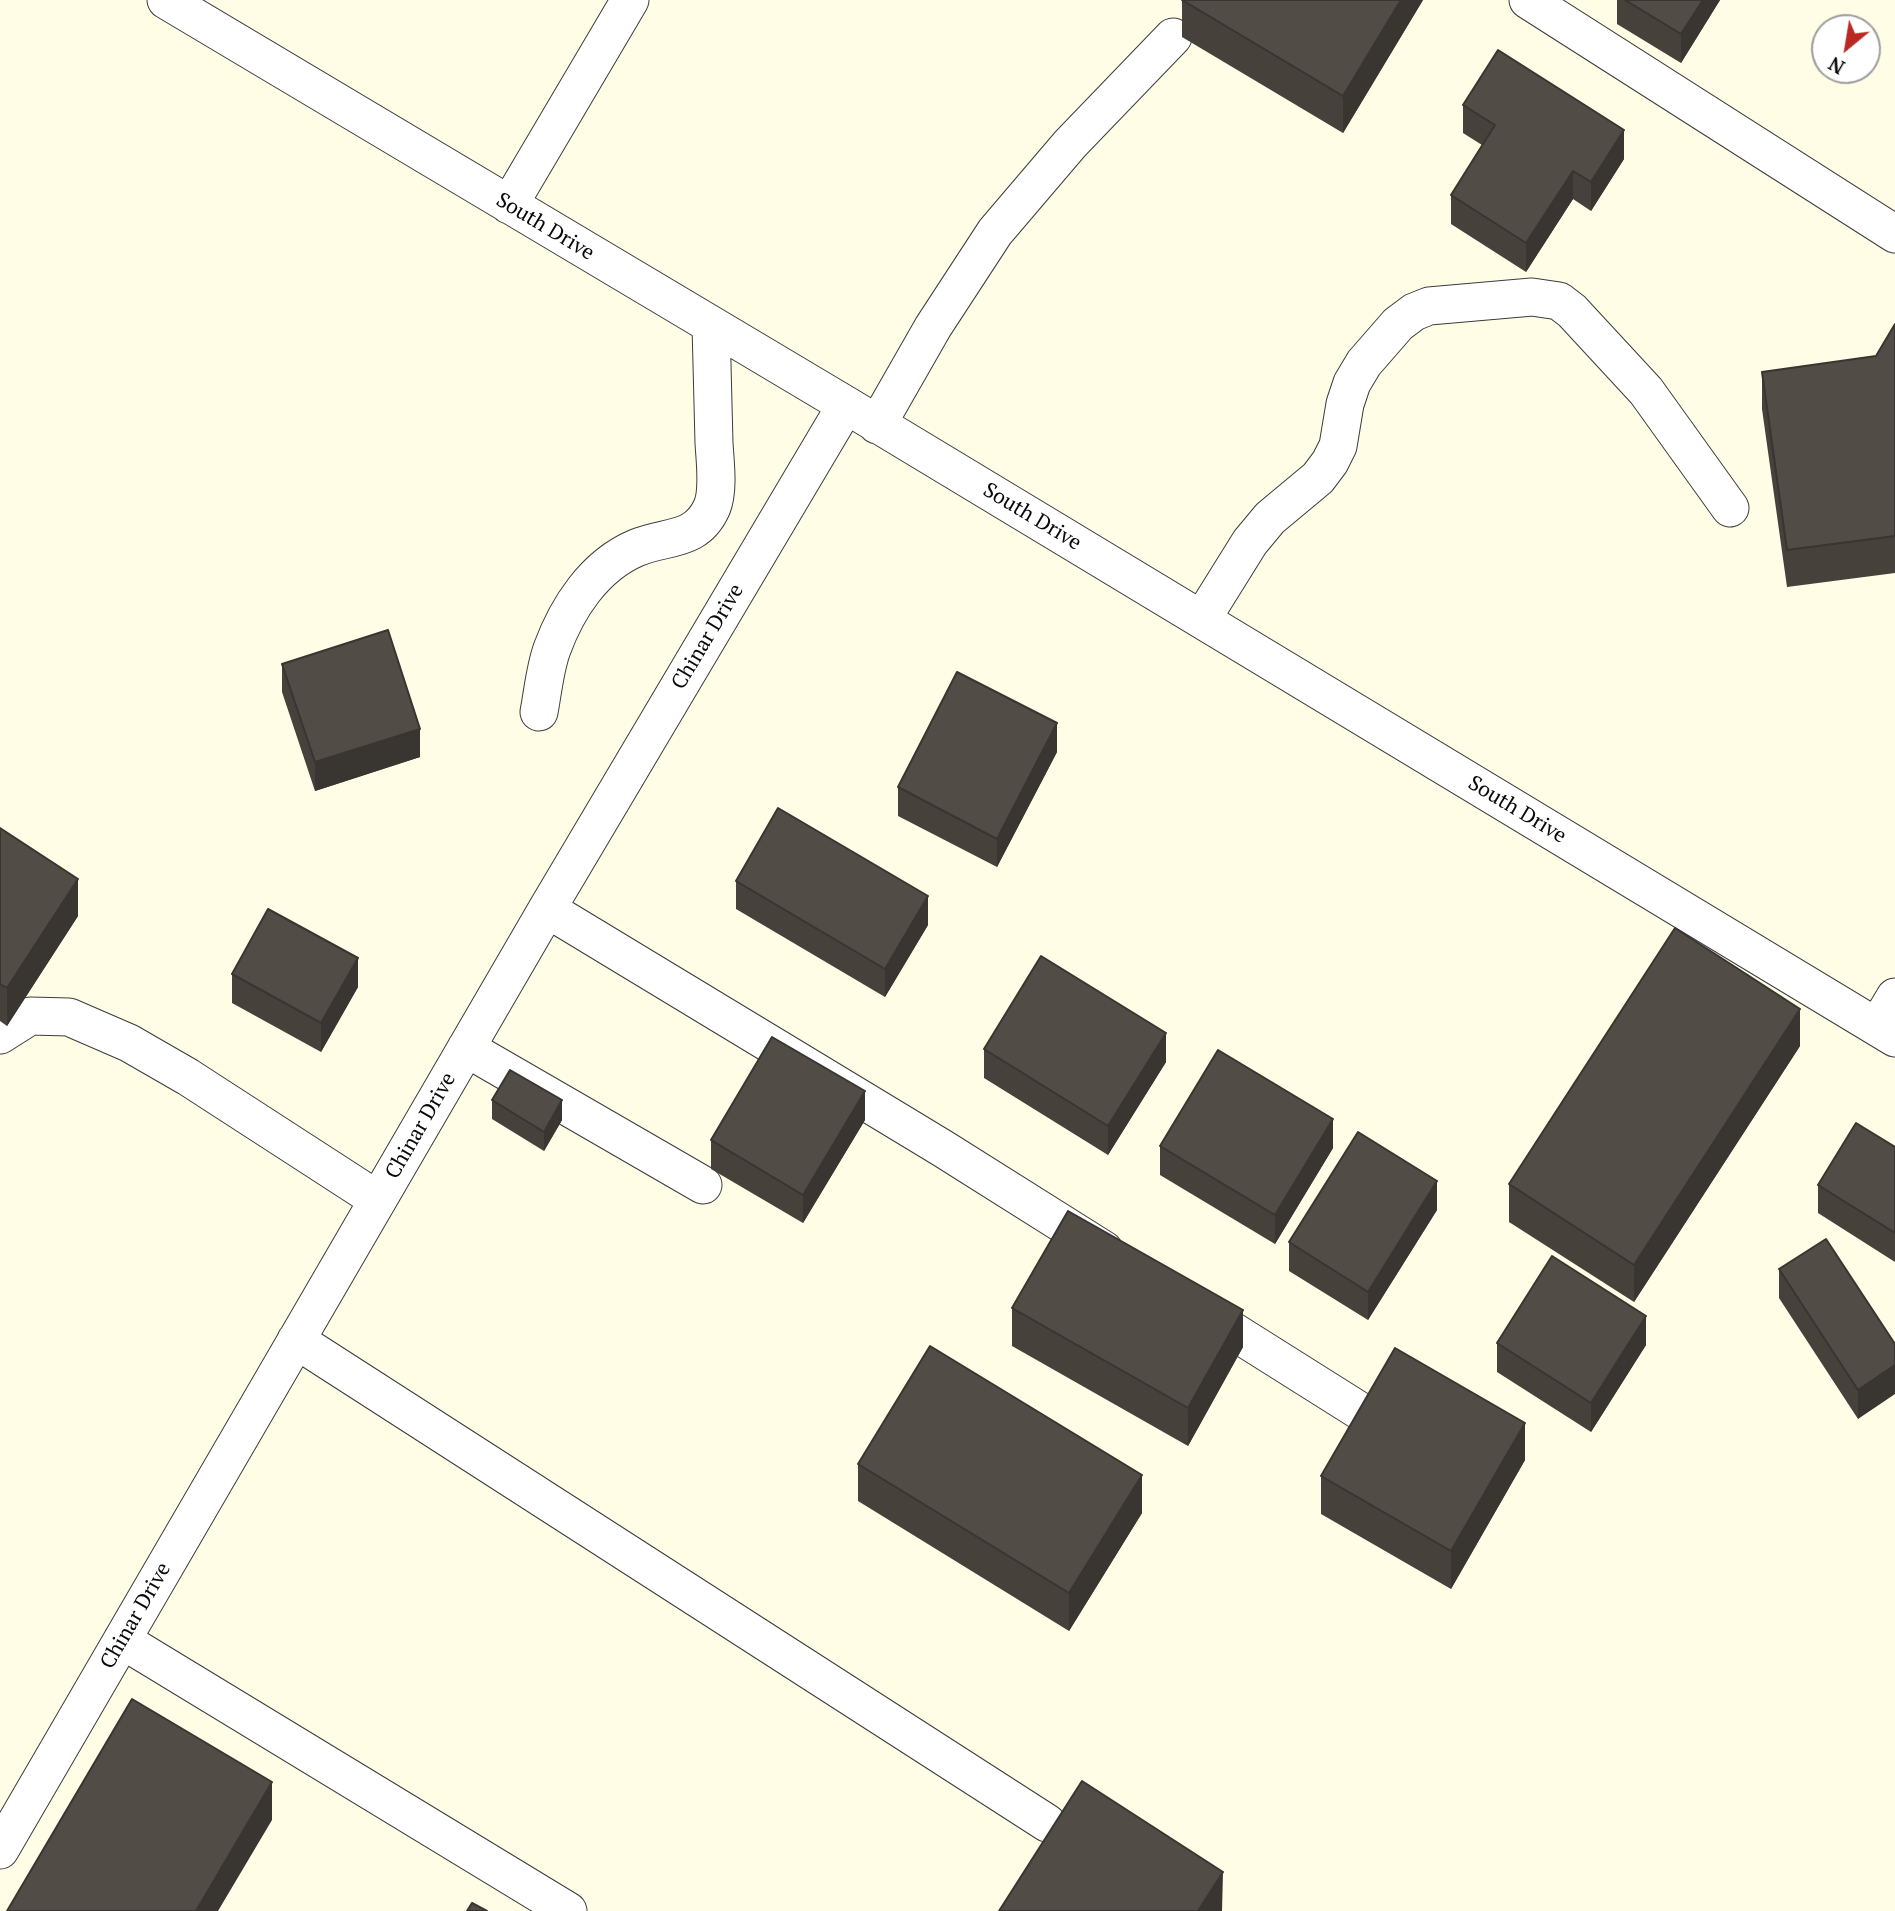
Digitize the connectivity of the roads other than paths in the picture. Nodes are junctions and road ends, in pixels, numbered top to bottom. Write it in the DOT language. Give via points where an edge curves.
graph roads {
  1 [pos="166,0"];
  2 [pos="630,0"];
  3 [pos="1528,0"];
  4 [pos="1173,37"];
  5 [pos="509,205"];
  6 [pos="1895,234"];
  7 [pos="711,325"];
  8 [pos="846,405"];
  9 [pos="877,425"];
  10 [pos="1731,508"];
  11 [pos="1202,620"];
  12 [pos="539,712"];
  13 [pos="547,909"];
  14 [pos="1889,1020"];
  15 [pos="0,1035"];
  16 [pos="466,1048"];
  17 [pos="703,1185"];
  18 [pos="378,1200"];
  19 [pos="1129,1266"];
  20 [pos="1175,1295"];
  21 [pos="296,1340"];
  22 [pos="1363,1413"];
  23 [pos="122,1640"];
  24 [pos="1047,1823"];
  25 [pos="0,1850"];
  26 [pos="568,1911"];
  1 -- 5 [label="street, South Drive"];
  2 -- 5 [label="street"];
  3 -- 6 [label="street"];
  4 -- 9 [label="street" via="1070,144 995,232"];
  5 -- 7 [label="street, South Drive"];
  7 -- 8 [label="street, South Drive"];
  7 -- 12 [label="street" via="713,505 701,525 683,535 635,548 585,587 551,650"];
  8 -- 9 [label="street, South Drive"];
  8 -- 13 [label="street, Chinar Drive"];
  9 -- 11 [label="street, South Drive"];
  10 -- 11 [label="street" via="1646,391 1559,301 1532,298 1429,306 1398,324 1364,363 1352,383 1330,462 1250,542"];
  11 -- 14 [label="street, South Drive"];
  13 -- 16 [label="street, Chinar Drive"];
  13 -- 19 [label="street"];
  15 -- 18 [label="street" via="30,1016 69,1017 188,1077"];
  16 -- 17 [label="street"];
  16 -- 18 [label="street, Chinar Drive"];
  18 -- 21 [label="street, Chinar Drive"];
  20 -- 22 [label="street"];
  21 -- 23 [label="street, Chinar Drive"];
  21 -- 24 [label="street"];
  23 -- 25 [label="street, Chinar Drive"];
  23 -- 26 [label="street"];
}
